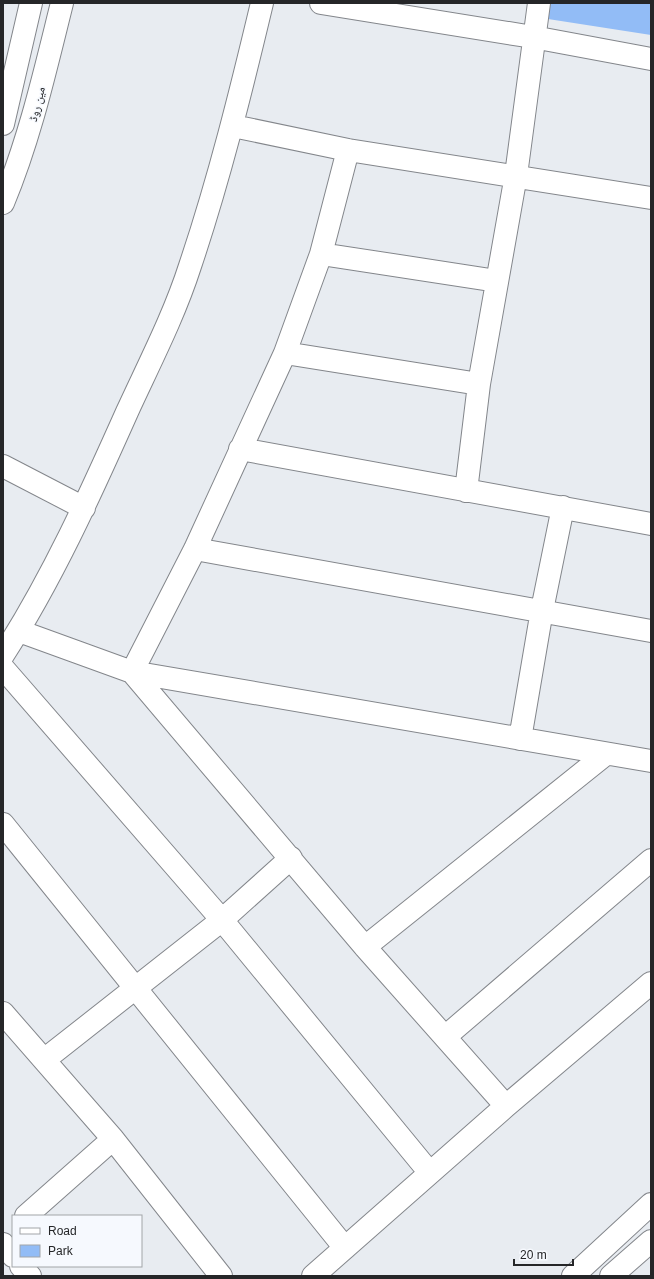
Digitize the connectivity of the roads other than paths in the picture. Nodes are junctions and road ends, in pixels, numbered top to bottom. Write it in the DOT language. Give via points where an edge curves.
graph roads {
  1 [pos="30,3"];
  2 [pos="62,3"];
  3 [pos="262,3"];
  4 [pos="321,3"];
  5 [pos="539,3"];
  6 [pos="533,37"];
  7 [pos="651,59"];
  8 [pos="3,125"];
  9 [pos="232,126"];
  10 [pos="30,132"];
  11 [pos="348,150"];
  12 [pos="516,175"];
  13 [pos="651,198"];
  14 [pos="3,203"];
  15 [pos="321,254"];
  16 [pos="497,281"];
  17 [pos="285,353"];
  18 [pos="480,384"];
  19 [pos="240,449"];
  20 [pos="3,466"];
  21 [pos="466,491"];
  22 [pos="563,507"];
  23 [pos="84,508"];
  24 [pos="651,524"];
  25 [pos="195,549"];
  26 [pos="542,610"];
  27 [pos="19,631"];
  28 [pos="651,631"];
  29 [pos="3,655"];
  30 [pos="3,668"];
  31 [pos="132,672"];
  32 [pos="520,739"];
  33 [pos="606,754"];
  34 [pos="651,761"];
  35 [pos="3,824"];
  36 [pos="291,858"];
  37 [pos="651,860"];
  38 [pos="222,920"];
  39 [pos="365,947"];
  40 [pos="651,983"];
  41 [pos="137,989"];
  42 [pos="3,1013"];
  43 [pos="445,1037"];
  44 [pos="44,1060"];
  45 [pos="506,1106"];
  46 [pos="113,1139"];
  47 [pos="430,1173"];
  48 [pos="651,1204"];
  49 [pos="27,1215"];
  50 [pos="12,1229"];
  51 [pos="3,1237"];
  52 [pos="651,1241"];
  53 [pos="3,1244"];
  54 [pos="345,1248"];
  55 [pos="12,1255"];
  56 [pos="22,1267"];
  57 [pos="30,1276"];
  58 [pos="221,1276"];
  59 [pos="313,1276"];
  60 [pos="573,1276"];
  61 [pos="611,1276"];
  1 -- 8 [label="street"];
  2 -- 10 [label="street, مین روڈ"];
  3 -- 9 [label="street"];
  4 -- 6 [label="street"];
  5 -- 6 [label="street"];
  6 -- 7 [label="street"];
  6 -- 12 [label="street"];
  8 -- 10 [label="street"];
  9 -- 11 [label="street"];
  9 -- 23 [label="street" via="190,268 161,339"];
  10 -- 14 [label="street, مین روڈ"];
  11 -- 12 [label="street"];
  11 -- 15 [label="street"];
  12 -- 13 [label="street"];
  12 -- 16 [label="street"];
  15 -- 16 [label="street"];
  15 -- 17 [label="street"];
  16 -- 18 [label="street"];
  17 -- 18 [label="street"];
  17 -- 19 [label="street"];
  18 -- 21 [label="street"];
  19 -- 21 [label="street"];
  19 -- 25 [label="street"];
  20 -- 23 [label="street"];
  21 -- 22 [label="street"];
  22 -- 24 [label="street"];
  22 -- 26 [label="street"];
  23 -- 27 [label="street"];
  25 -- 26 [label="street"];
  25 -- 31 [label="street"];
  26 -- 28 [label="street"];
  26 -- 32 [label="street"];
  27 -- 29 [label="street"];
  27 -- 31 [label="street"];
  30 -- 38 [label="street"];
  31 -- 32 [label="street"];
  31 -- 36 [label="street"];
  32 -- 33 [label="street"];
  33 -- 34 [label="street"];
  33 -- 39 [label="street"];
  35 -- 41 [label="street"];
  36 -- 38 [label="street"];
  36 -- 39 [label="street"];
  37 -- 43 [label="street"];
  38 -- 41 [label="street"];
  38 -- 47 [label="street"];
  39 -- 43 [label="street"];
  40 -- 45 [label="street"];
  41 -- 44 [label="street"];
  41 -- 54 [label="street"];
  42 -- 44 [label="street"];
  43 -- 45 [label="street"];
  44 -- 46 [label="street"];
  45 -- 47 [label="street"];
  46 -- 49 [label="street"];
  46 -- 58 [label="street"];
  47 -- 54 [label="street"];
  48 -- 60 [label="street"];
  50 -- 51 [label="street"];
  52 -- 61 [label="street"];
  53 -- 55 [label="street"];
  54 -- 59 [label="street"];
  56 -- 57 [label="street"];
}
